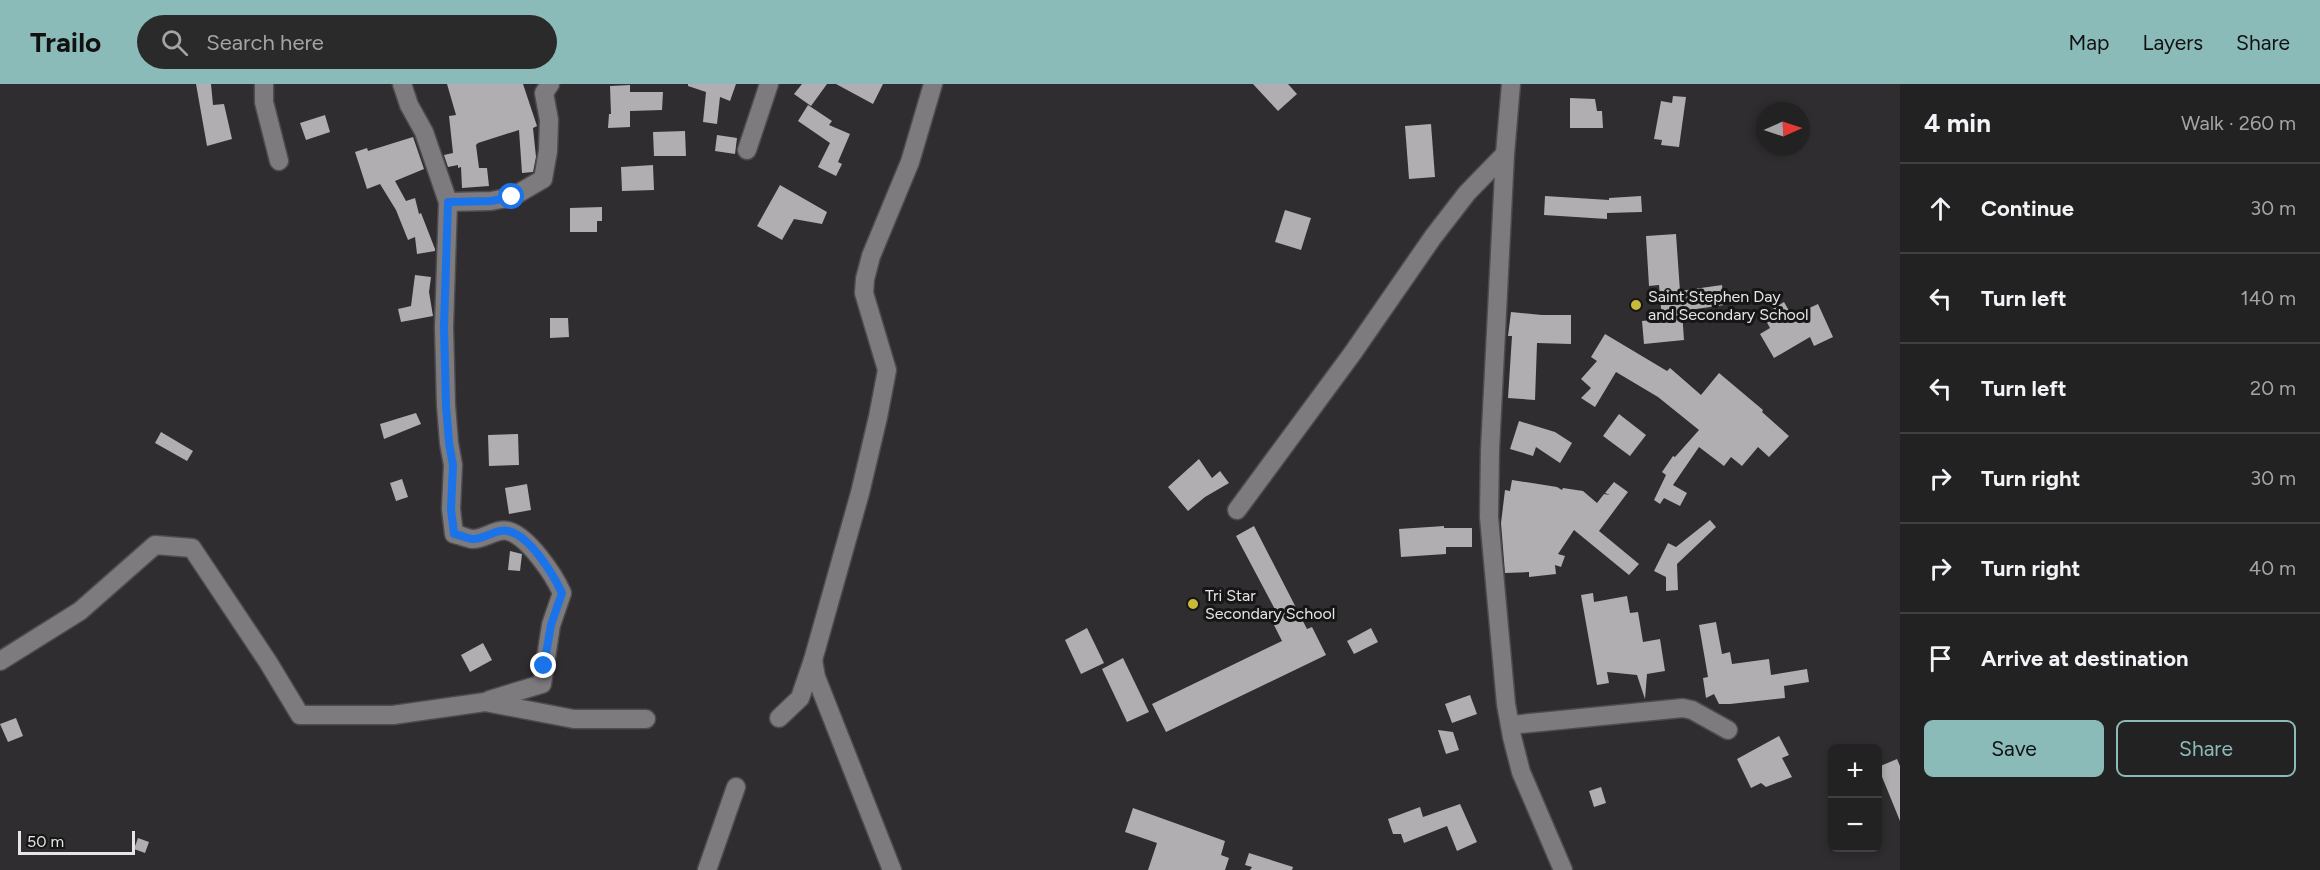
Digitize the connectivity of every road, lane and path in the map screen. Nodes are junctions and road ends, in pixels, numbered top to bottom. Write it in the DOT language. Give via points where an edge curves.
graph roads {
  1 [pos="264,84"];
  2 [pos="402,84"];
  3 [pos="550,84"];
  4 [pos="770,84"];
  5 [pos="933,84"];
  6 [pos="1511,84"];
  7 [pos="747,150"];
  8 [pos="1505,153"];
  9 [pos="279,161"];
  10 [pos="448,202"];
  11 [pos="1237,510"];
  12 [pos="813,660"];
  13 [pos="0,661"];
  14 [pos="485,702"];
  15 [pos="646,718"];
  16 [pos="779,718"];
  17 [pos="1510,725"];
  18 [pos="1728,730"];
  19 [pos="736,787"];
  20 [pos="707,870"];
  21 [pos="892,870"];
  22 [pos="1563,870"];
  1 -- 9 [label="street" via="264,102"];
  2 -- 10 [label="street"];
  3 -- 10 [label="street" via="544,93 549,120 543,178 512,197"];
  4 -- 7 [label="street"];
  5 -- 12 [label="street" via="910,162 865,279 864,293 887,370 860,493"];
  6 -- 8 [label="street"];
  8 -- 11 [label="street" via="1467,193"];
  8 -- 17 [label="street" via="1489,517"];
  10 -- 14 [label="street" via="444,327 454,534 474,539 508,531 530,545 562,593 551,625 542,684"];
  12 -- 16 [label="street" via="800,698"];
  12 -- 21 [label="street" via="816,677"];
  13 -- 14 [label="street" via="80,611 155,545 192,548 300,715 393,715"];
  14 -- 15 [label="street" via="574,719"];
  17 -- 18 [label="street" via="1683,708"];
  17 -- 22 [label="street" via="1521,772"];
  19 -- 20 [label="street"];
}
